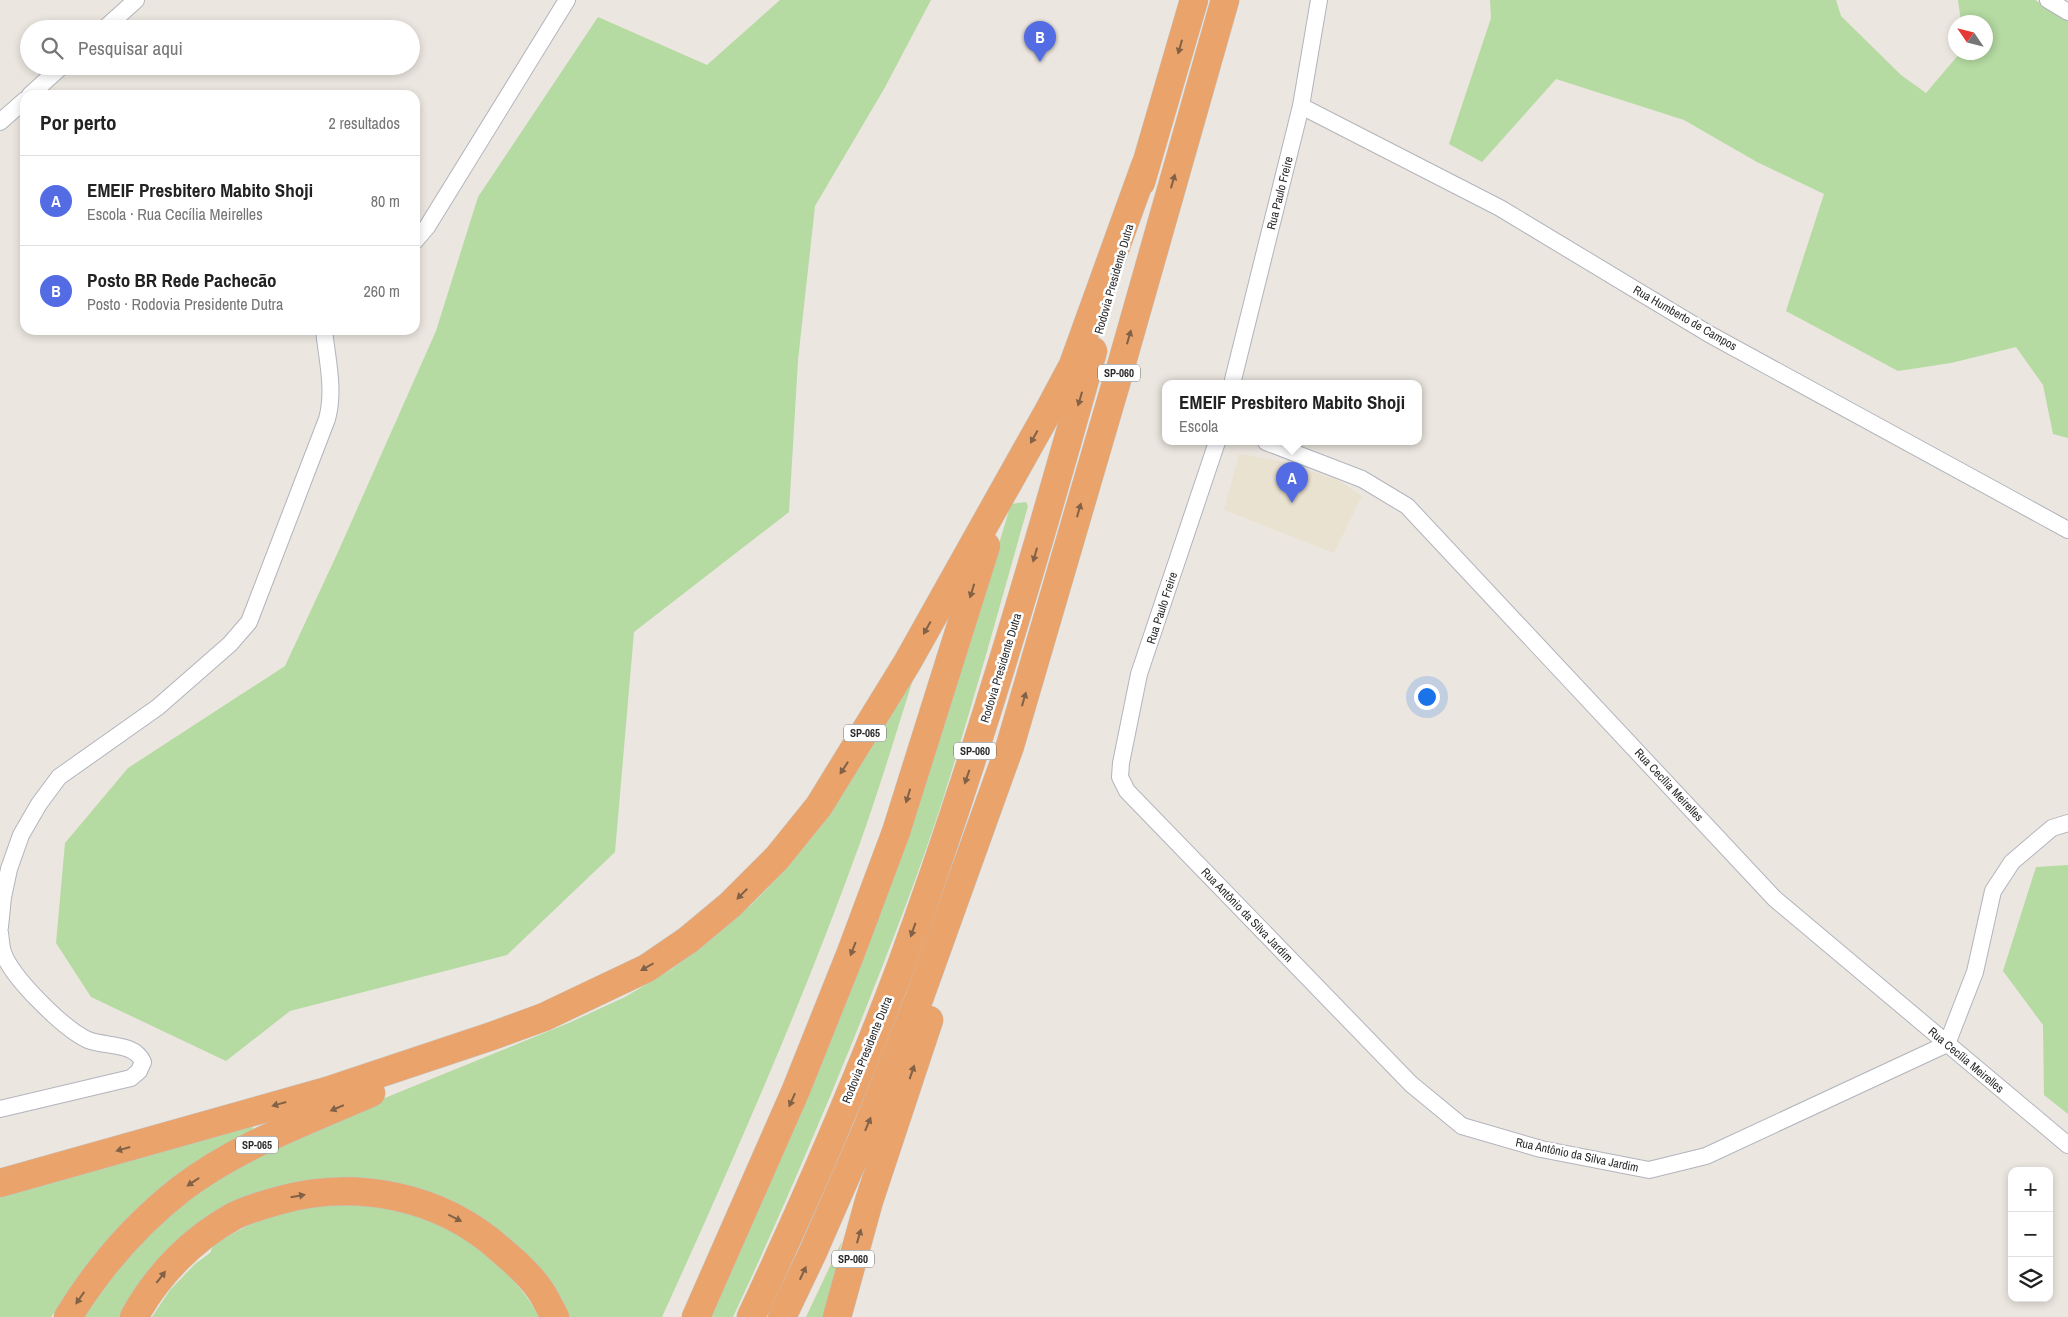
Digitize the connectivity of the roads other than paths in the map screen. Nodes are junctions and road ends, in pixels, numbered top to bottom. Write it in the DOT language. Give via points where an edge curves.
graph roads {
  1 [pos="136,0"];
  2 [pos="567,0"];
  3 [pos="1194,0"];
  4 [pos="1225,0"];
  5 [pos="1319,0"];
  6 [pos="2048,0"];
  7 [pos="2068,12"];
  8 [pos="114,20"];
  9 [pos="52,75"];
  10 [pos="36,90"];
  11 [pos="20,104"];
  12 [pos="1302,106"];
  13 [pos="0,122"];
  14 [pos="1145,166"];
  15 [pos="420,236"];
  16 [pos="325,335"];
  17 [pos="1233,380"];
  18 [pos="1215,445"];
  19 [pos="1274,445"];
  20 [pos="1002,494"];
  21 [pos="2068,530"];
  22 [pos="1010,746"];
  23 [pos="1120,777"];
  24 [pos="2068,823"];
  25 [pos="0,927"];
  26 [pos="0,933"];
  27 [pos="492,1036"];
  28 [pos="1947,1044"];
  29 [pos="0,1109"];
  30 [pos="2068,1145"];
  31 [pos="0,1183"];
  32 [pos="68,1317"];
  33 [pos="134,1317"];
  34 [pos="555,1317"];
  35 [pos="696,1317"];
  36 [pos="751,1317"];
  37 [pos="782,1317"];
  38 [pos="837,1317"];
  1 -- 8 [label="street"];
  2 -- 15 [label="street"];
  3 -- 14 [label="highway, Rodovia Presidente Dutra / SP-060, one-way"];
  22 -- 4 [label="highway, SP-060, one-way"];
  5 -- 12 [label="street, Rua Paulo Freire"];
  6 -- 7 [label="street"];
  9 -- 10 [label="street"];
  11 -- 13 [label="street"];
  12 -- 17 [label="street, Rua Paulo Freire"];
  12 -- 21 [label="street, Rua Humberto de Campos" via="1500,208 1709,334"];
  14 -- 20 [label="highway, one-way" via="1073,365"];
  14 -- 36 [label="highway, Rodovia Presidente Dutra / SP-060, one-way" via="1010,643 941,853 861,1069"];
  16 -- 25 [label="street" via="331,405 249,622 230,644 158,707 59,777 38,804 21,835 2,897"];
  18 -- 23 [label="street, Rua Paulo Freire" via="1140,674"];
  19 -- 28 [label="street, Rua Cecília Meirelles" via="1362,479 1407,506 1775,899"];
  20 -- 27 [label="highway, SP-065, one-way" via="859,743 819,806 777,858 730,905 647,968 544,1017"];
  20 -- 35 [label="highway, one-way" via="893,840 796,1090"];
  37 -- 22 [label="highway, SP-060, one-way" via="863,1137 919,999"];
  38 -- 22 [label="highway, SP-060, one-way" via="869,1201 959,932"];
  23 -- 28 [label="street, Rua Antônio da Silva Jardim" via="1127,791 1411,1084 1462,1126 1541,1149 1649,1170 1706,1156"];
  24 -- 28 [label="street" via="2052,828 2012,862 1992,892 1975,972"];
  26 -- 29 [label="street" via="3,953 13,971 38,1001 89,1040 132,1050 143,1062 131,1078"];
  27 -- 31 [label="highway, SP-065, one-way" via="327,1091"];
  27 -- 32 [label="highway, SP-065, one-way" via="394,1084 297,1125 215,1167 181,1189 123,1242 100,1269"];
  28 -- 30 [label="street, Rua Cecília Meirelles"];
  33 -- 34 [label="highway, one-way" via="164,1272 207,1233 235,1216 293,1196 354,1190 411,1200 464,1222 519,1265 540,1290"];
}
